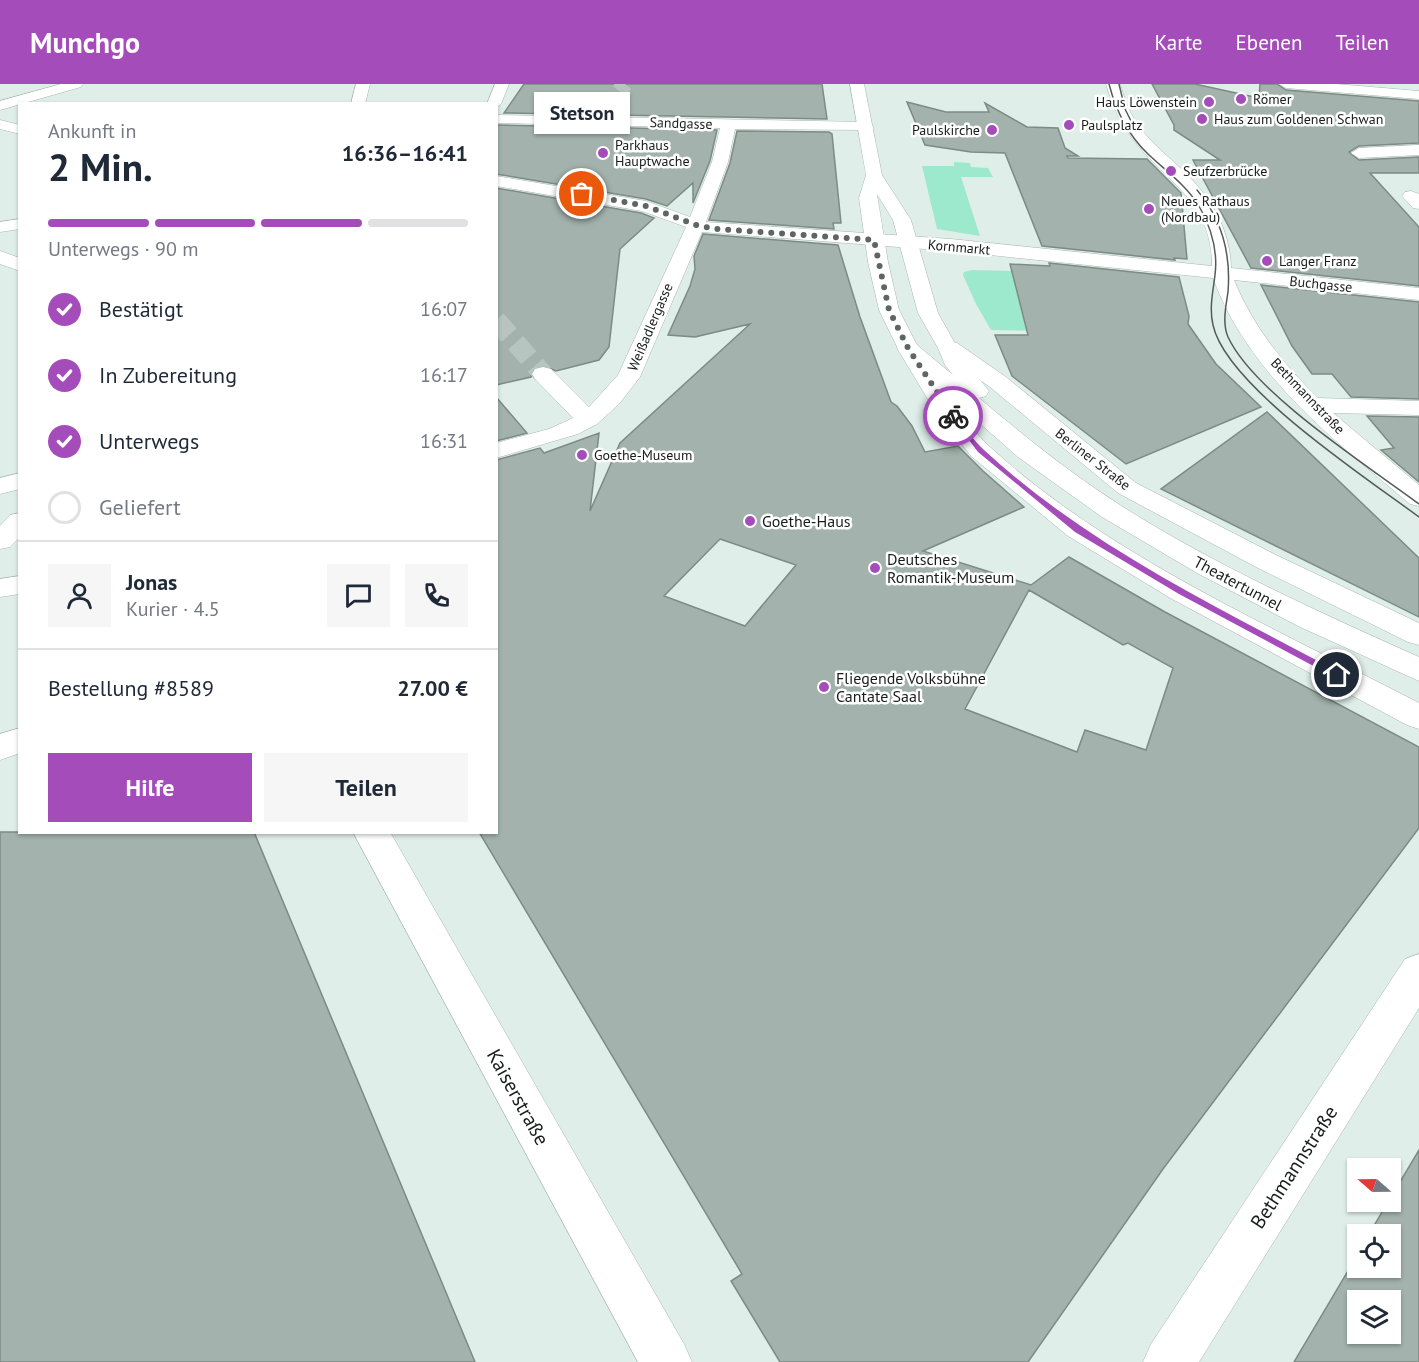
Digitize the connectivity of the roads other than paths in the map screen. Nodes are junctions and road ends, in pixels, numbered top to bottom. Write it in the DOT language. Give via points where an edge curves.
graph roads {
  1 [pos="76,84"];
  2 [pos="363,84"];
  3 [pos="502,84"];
  4 [pos="857,84"];
  5 [pos="1113,84"];
  6 [pos="1284,84"];
  7 [pos="1352,87"];
  8 [pos="91,88"];
  9 [pos="1419,95"];
  10 [pos="45,102"];
  11 [pos="358,102"];
  12 [pos="495,102"];
  13 [pos="1301,102"];
  14 [pos="0,106"];
  15 [pos="18,109"];
  16 [pos="0,114"];
  17 [pos="498,119"];
  18 [pos="0,124"];
  19 [pos="728,124"];
  20 [pos="866,127"];
  21 [pos="18,129"];
  22 [pos="1419,150"];
  23 [pos="1359,153"];
  24 [pos="874,175"];
  25 [pos="498,180"];
  26 [pos="18,224"];
  27 [pos="696,225"];
  28 [pos="0,227"];
  29 [pos="874,240"];
  30 [pos="907,243"];
  31 [pos="0,257"];
  32 [pos="18,264"];
  33 [pos="1222,274"];
  34 [pos="1419,294"];
  35 [pos="908,348"];
  36 [pos="949,348"];
  37 [pos="543,374"];
  38 [pos="1313,405"];
  39 [pos="1419,408"];
  40 [pos="589,419"];
  41 [pos="498,450"];
  42 [pos="1066,479"];
  43 [pos="18,482"];
  44 [pos="0,486"];
  45 [pos="1419,498"];
  46 [pos="18,523"];
  47 [pos="0,541"];
  48 [pos="18,585"];
  49 [pos="0,588"];
  50 [pos="1419,634"];
  51 [pos="1419,670"];
  52 [pos="1419,717"];
  53 [pos="18,741"];
  54 [pos="0,747"];
  55 [pos="372,834"];
  56 [pos="1419,972"];
  57 [pos="666,1362"];
  58 [pos="1169,1362"];
  1 -- 14 [label="street"];
  2 -- 11 [label="street"];
  3 -- 12 [label="street"];
  4 -- 20 [label="street, Berliner Straße"];
  5 -- 33 [label="street, Bethmannstraße" via="1131,129 1190,187 1214,221 1220,239"];
  6 -- 7 [label="street"];
  6 -- 13 [label="street"];
  7 -- 9 [label="street"];
  8 -- 10 [label="street"];
  15 -- 16 [label="street"];
  17 -- 19 [label="street, Sandgasse" via="605,116"];
  18 -- 21 [label="street"];
  19 -- 20 [label="street, Sandgasse"];
  19 -- 27 [label="street" via="720,162"];
  20 -- 24 [label="street, Berliner Straße"];
  22 -- 23 [label="street"];
  24 -- 29 [label="street, Berliner Straße" via="868,198"];
  24 -- 30 [label="street, Berliner Straße" via="902,220"];
  25 -- 27 [label="street, Kornmarkt" via="646,206"];
  26 -- 28 [label="street"];
  27 -- 29 [label="street, Kornmarkt"];
  27 -- 40 [label="street, Weißadlergasse" via="629,377"];
  29 -- 30 [label="street, Kornmarkt"];
  29 -- 35 [label="street, Berliner Straße" via="889,310"];
  30 -- 33 [label="street, Kornmarkt"];
  30 -- 36 [label="street, Berliner Straße" via="928,313"];
  31 -- 32 [label="street"];
  33 -- 34 [label="street, Buchgasse"];
  33 -- 38 [label="street, Bethmannstraße" via="1241,316 1265,352"];
  35 -- 42 [label="street, Theatertunnel" via="1006,435"];
  35 -- 52 [label="street, Berliner Straße" via="944,406 980,451 1078,530 1182,592"];
  36 -- 42 [label="street, Theatertunnel" via="956,364 978,391"];
  36 -- 50 [label="street, Berliner Straße" via="998,382 1127,488 1266,561"];
  37 -- 40 [label="street"];
  38 -- 39 [label="street"];
  38 -- 45 [label="street, Bethmannstraße"];
  40 -- 41 [label="street, Weißadlergasse"];
  42 -- 51 [label="street, Theatertunnel" via="1111,511 1207,567"];
  43 -- 44 [label="street"];
  46 -- 47 [label="street"];
  48 -- 49 [label="street"];
  53 -- 54 [label="street"];
  55 -- 57 [label="street, Kaiserstraße"];
  56 -- 58 [label="street, Bethmannstraße"];
}
